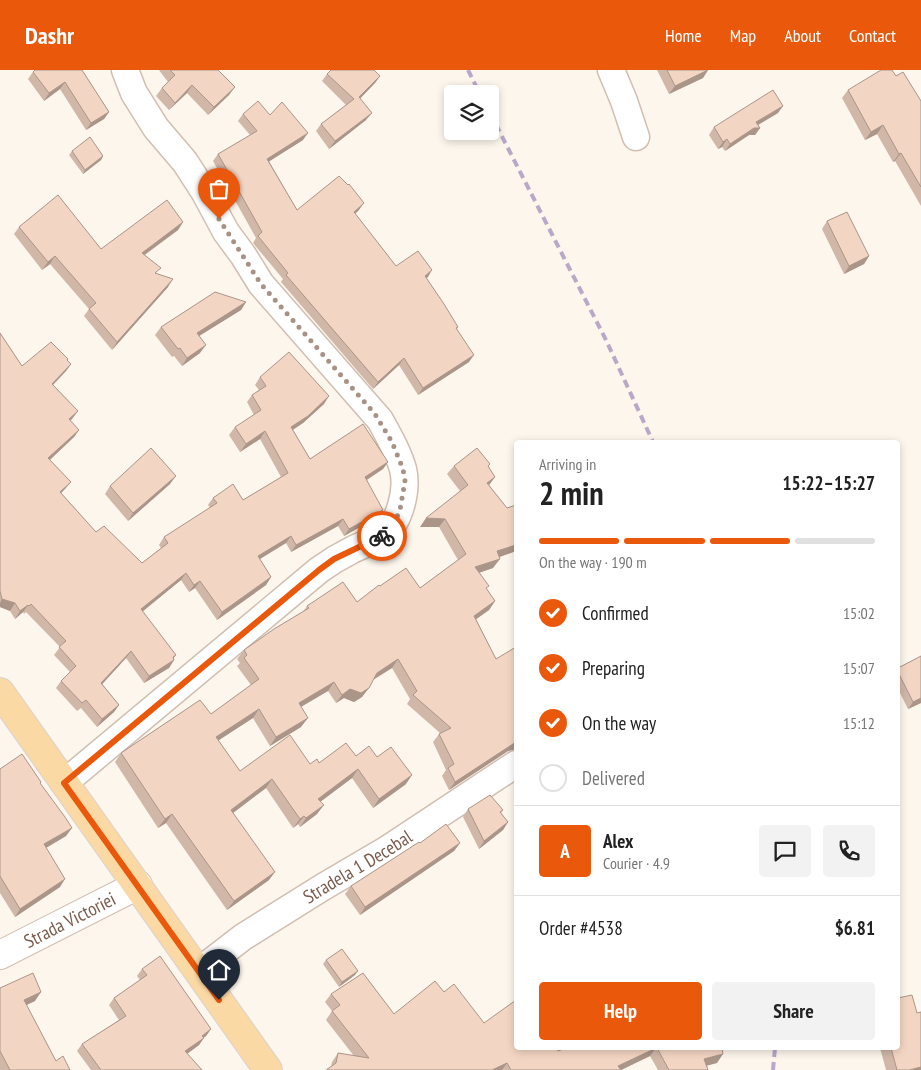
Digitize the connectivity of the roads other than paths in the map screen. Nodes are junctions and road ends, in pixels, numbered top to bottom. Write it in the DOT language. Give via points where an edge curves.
graph roads {
  1 [pos="125,70"];
  2 [pos="611,70"];
  3 [pos="636,137"];
  4 [pos="0,692"];
  5 [pos="514,765"];
  6 [pos="64,783"];
  7 [pos="138,885"];
  8 [pos="0,955"];
  9 [pos="199,971"];
  10 [pos="268,1070"];
  1 -- 6 [label="street" via="134,93 156,128 185,162 261,284 380,420 392,442 405,481 400,510 382,536 334,559 319,570"];
  2 -- 3 [label="street"];
  4 -- 6 [label="main road"];
  5 -- 9 [label="street, Stradela 1 Decebal" via="402,840 243,937"];
  6 -- 7 [label="main road"];
  7 -- 8 [label="street, Strada Victoriei"];
  7 -- 9 [label="main road"];
  9 -- 10 [label="main road"];
}
